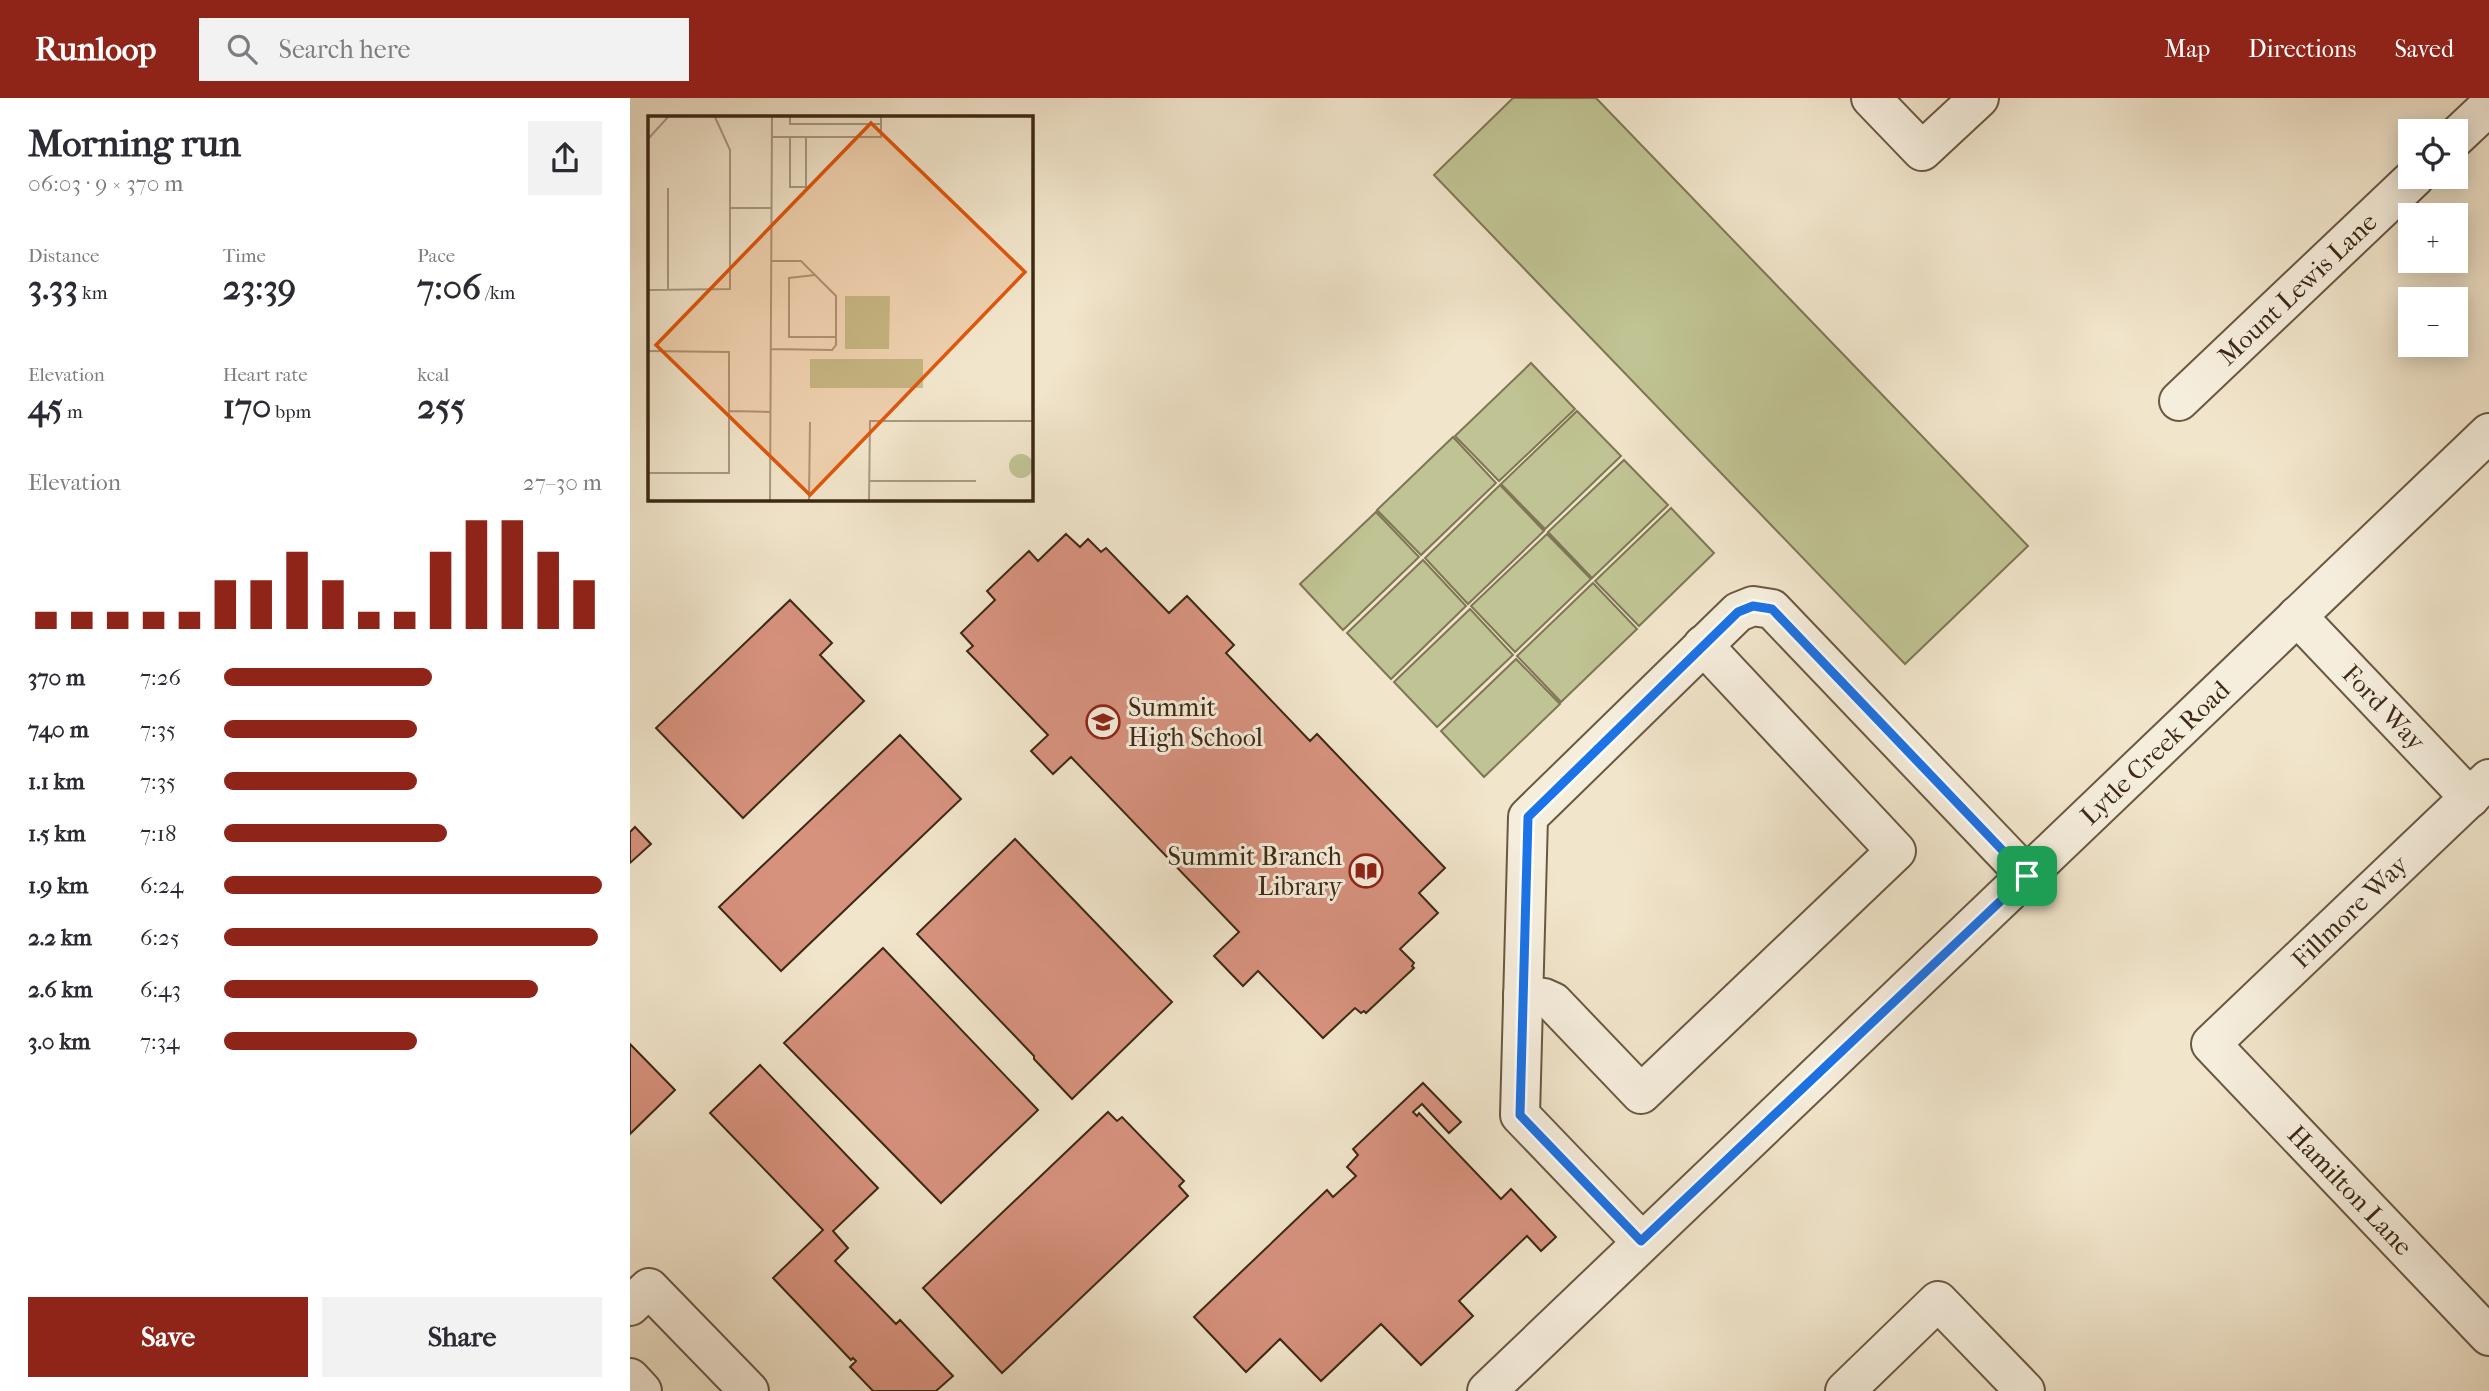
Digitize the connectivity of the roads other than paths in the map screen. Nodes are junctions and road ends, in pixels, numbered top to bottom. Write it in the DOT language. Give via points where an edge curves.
graph roads {
  1 [pos="1871,98"];
  2 [pos="1979,98"];
  3 [pos="2489,106"];
  4 [pos="2468,126"];
  5 [pos="2402,189"];
  6 [pos="2179,401"];
  7 [pos="2489,433"];
  8 [pos="2297,616"];
  9 [pos="1703,645"];
  10 [pos="2479,789"];
  11 [pos="2027,876"];
  12 [pos="1523,995"];
  13 [pos="2211,1044"];
  14 [pos="1641,1241"];
  15 [pos="630,1306"];
  16 [pos="2489,1336"];
  17 [pos="630,1378"];
  18 [pos="642,1391"];
  19 [pos="749,1391"];
  20 [pos="1487,1391"];
  21 [pos="1845,1391"];
  22 [pos="2025,1391"];
  1 -- 2 [label="street" via="1923,151"];
  3 -- 4 [label="street"];
  5 -- 6 [label="street, Mount Lewis Lane"];
  7 -- 8 [label="street, Lytle Creek Road"];
  8 -- 10 [label="street, Ford Way"];
  8 -- 11 [label="street, Lytle Creek Road"];
  9 -- 11 [label="street" via="1738,612 1753,606 1772,609"];
  9 -- 12 [label="street" via="1528,817"];
  9 -- 12 [label="street" via="1896,850 1641,1094 1553,1002"];
  10 -- 13 [label="street, Fillmore Way"];
  11 -- 14 [label="street, Lytle Creek Road"];
  12 -- 14 [label="street" via="1520,1115"];
  13 -- 16 [label="street, Hamilton Lane"];
  14 -- 20 [label="street, Lytle Creek Road"];
  15 -- 19 [label="street" via="649,1288"];
  17 -- 18 [label="street"];
  21 -- 22 [label="street" via="1938,1301"];
}
